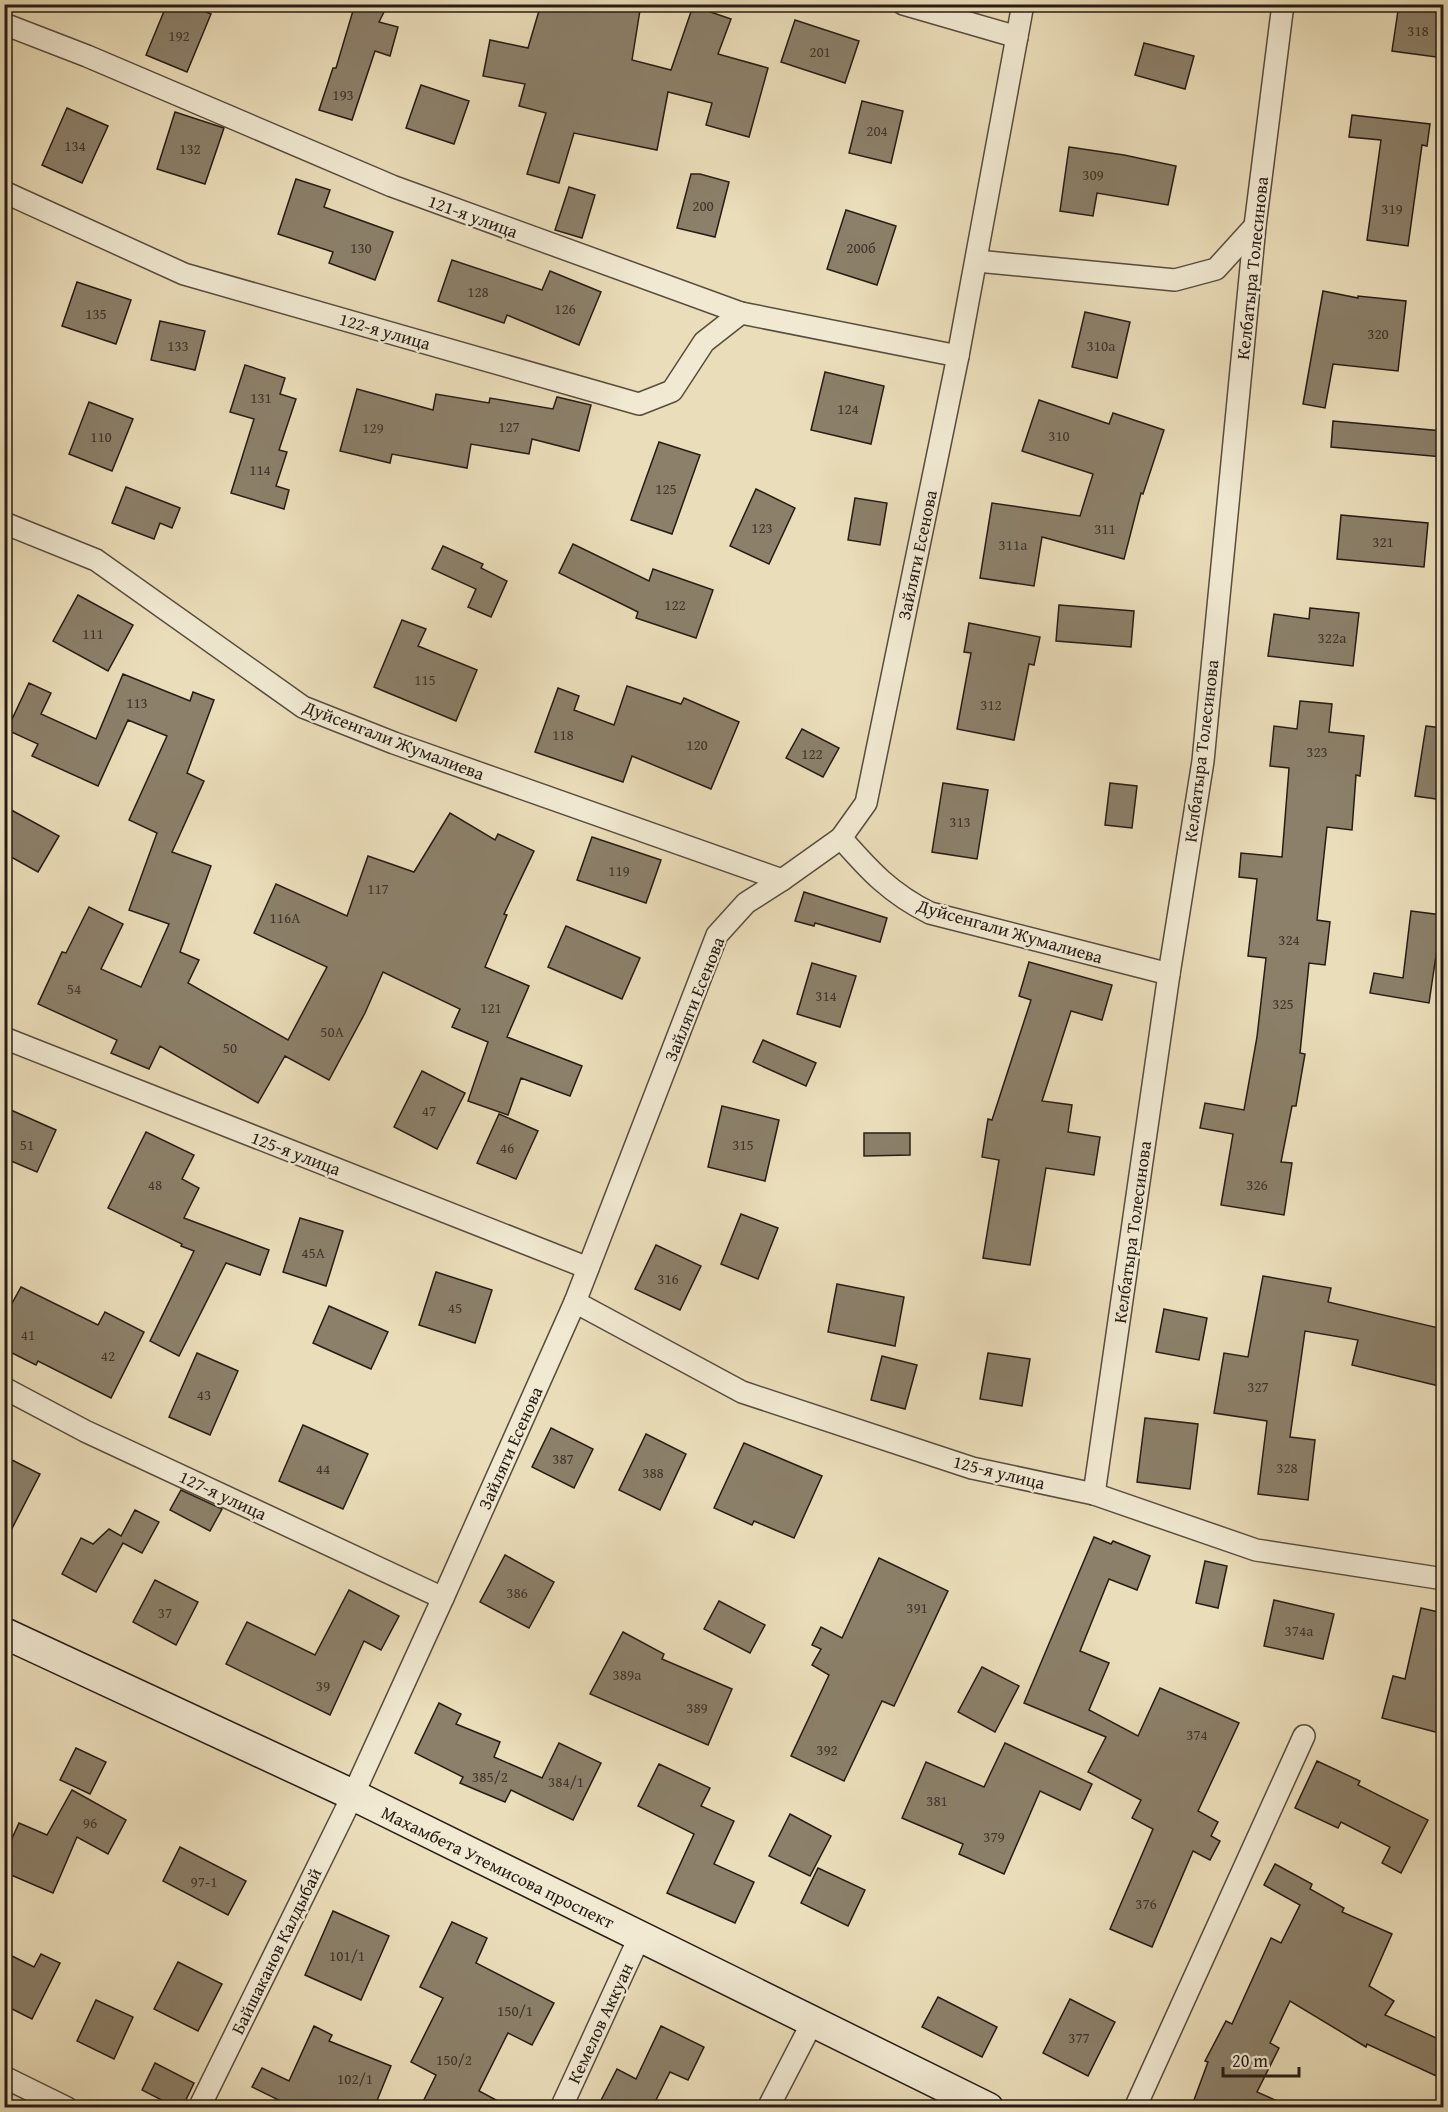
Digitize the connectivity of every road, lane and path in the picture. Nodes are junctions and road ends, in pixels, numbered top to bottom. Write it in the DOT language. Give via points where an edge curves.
graph roads {
  1 [pos="903,4"];
  2 [pos="1023,4"];
  3 [pos="1283,4"];
  4 [pos="4,24"];
  5 [pos="1017,37"];
  6 [pos="4,192"];
  7 [pos="1255,226"];
  8 [pos="976,261"];
  9 [pos="741,313"];
  10 [pos="958,356"];
  11 [pos="4,523"];
  12 [pos="841,838"];
  13 [pos="782,880"];
  14 [pos="1169,974"];
  15 [pos="4,1038"];
  16 [pos="588,1268"];
  17 [pos="574,1302"];
  18 [pos="4,1388"];
  19 [pos="1094,1494"];
  20 [pos="1443,1579"];
  21 [pos="443,1598"];
  22 [pos="4,1633"];
  23 [pos="1304,1736"];
  24 [pos="353,1795"];
  25 [pos="639,1938"];
  26 [pos="813,2021"];
  27 [pos="4,2077"];
  28 [pos="971,2104"];
  29 [pos="67,2108"];
  30 [pos="199,2108"];
  31 [pos="561,2108"];
  32 [pos="768,2108"];
  33 [pos="1135,2108"];
  1 -- 5 [label="street"];
  2 -- 5 [label="street, Зайляги Есенова"];
  3 -- 7 [label="street, Келбатыра Толесинова"];
  4 -- 9 [label="street, 121-я улица" via="392,186"];
  5 -- 8 [label="street, Зайляги Есенова"];
  6 -- 9 [label="street, 122-я улица" via="184,274 639,404 672,391 704,342"];
  7 -- 8 [label="street" via="1216,269 1175,280"];
  7 -- 14 [label="street, Келбатыра Толесинова" via="1203,761"];
  8 -- 10 [label="street, Зайляги Есенова"];
  9 -- 10 [label="street, 121-я улица"];
  10 -- 12 [label="street, Зайляги Есенова" via="866,803"];
  11 -- 13 [label="street, Дуйсенгали Жумалиева" via="96,560 303,707"];
  12 -- 13 [label="street, Зайляги Есенова"];
  12 -- 14 [label="street, Дуйсенгали Жумалиева" via="876,877 908,902 930,912"];
  13 -- 16 [label="street, Зайляги Есенова" via="746,903 717,935"];
  14 -- 19 [label="street, Келбатыра Толесинова"];
  15 -- 16 [label="street, 125-я улица"];
  16 -- 17 [label="street, Зайляги Есенова"];
  17 -- 19 [label="street, 125-я улица" via="742,1392 972,1467"];
  17 -- 21 [label="street, Зайляги Есенова"];
  18 -- 21 [label="street, 127-я улица" via="85,1431"];
  19 -- 20 [label="street, 125-я улица" via="1256,1550"];
  21 -- 24 [label="street, Зайляги Есенова"];
  22 -- 24 [label="street, Махамбета Утемисова проспект"];
  23 -- 33 [label="street"];
  24 -- 25 [label="street, Махамбета Утемисова проспект"];
  24 -- 30 [label="street, Байшаканов Калдыбай"];
  25 -- 26 [label="street, Махамбета Утемисова проспект"];
  25 -- 31 [label="street, Кемелов Аккуан"];
  26 -- 28 [label="street, Махамбета Утемисова проспект"];
  26 -- 32 [label="street"];
  27 -- 29 [label="street"];
}
